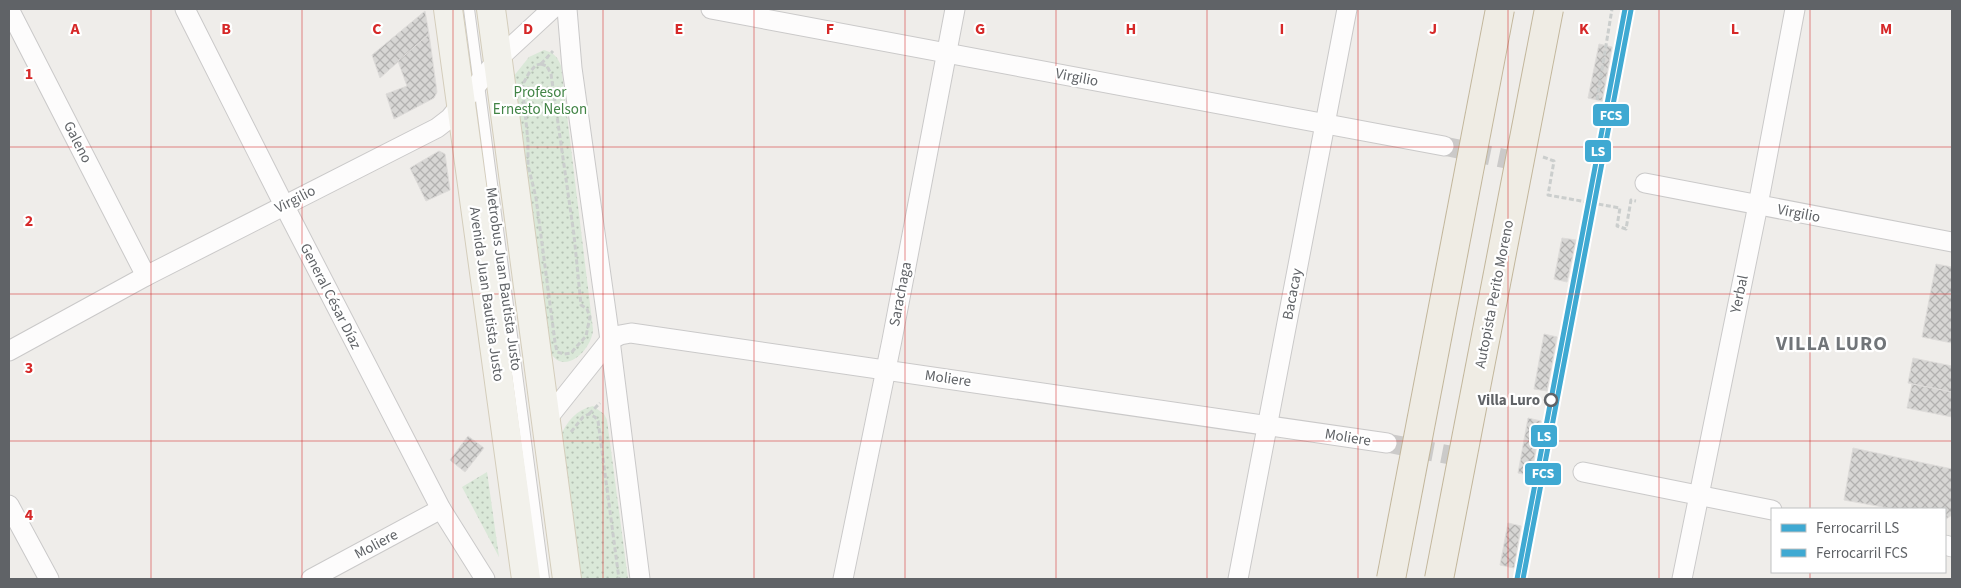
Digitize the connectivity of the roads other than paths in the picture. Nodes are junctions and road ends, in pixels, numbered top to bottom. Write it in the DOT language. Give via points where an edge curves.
graph roads {
  1 [pos="9,9"];
  2 [pos="185,9"];
  3 [pos="448,9"];
  4 [pos="469,9"];
  5 [pos="491,9"];
  6 [pos="552,9"];
  7 [pos="567,9"];
  8 [pos="711,9"];
  9 [pos="955,9"];
  10 [pos="1347,9"];
  11 [pos="1500,9"];
  12 [pos="1549,9"];
  13 [pos="1795,9"];
  14 [pos="946,53"];
  15 [pos="498,59"];
  16 [pos="479,83"];
  17 [pos="461,104"];
  18 [pos="1325,124"];
  19 [pos="1444,146"];
  20 [pos="1645,183"];
  21 [pos="284,204"];
  22 [pos="1758,205"];
  23 [pos="1952,242"];
  24 [pos="146,276"];
  25 [pos="610,340"];
  26 [pos="9,351"];
  27 [pos="885,370"];
  28 [pos="547,420"];
  29 [pos="1266,425"];
  30 [pos="1387,443"];
  31 [pos="1583,472"];
  32 [pos="1698,495"];
  33 [pos="9,505"];
  34 [pos="441,509"];
  35 [pos="1771,510"];
  36 [pos="49,579"];
  37 [pos="311,579"];
  38 [pos="485,579"];
  39 [pos="526,579"];
  40 [pos="544,579"];
  41 [pos="567,579"];
  42 [pos="640,579"];
  43 [pos="843,579"];
  44 [pos="1238,579"];
  45 [pos="1391,579"];
  46 [pos="1439,579"];
  47 [pos="1682,579"];
  1 -- 24 [label="street, Galeno"];
  2 -- 21 [label="street, General César Díaz"];
  3 -- 17 [label="main road, Avenida Juan Bautista Justo"];
  4 -- 16 [label="lane, Metrobus Juan Bautista Justo"];
  5 -- 15 [label="main road"];
  6 -- 15 [label="street, Virgilio"];
  7 -- 25 [label="street" via="572,68"];
  8 -- 14 [label="street, Virgilio"];
  9 -- 14 [label="street, Sarachaga"];
  10 -- 18 [label="street, Bacacay"];
  11 -- 45 [label="highway, bridge"];
  12 -- 46 [label="highway, Autopista Perito Moreno, bridge"];
  13 -- 22 [label="street, Yerbal"];
  14 -- 18 [label="street, Virgilio"];
  14 -- 27 [label="street, Sarachaga"];
  15 -- 16 [label="street, Virgilio"];
  15 -- 28 [label="main road"];
  16 -- 17 [label="street, Virgilio"];
  16 -- 40 [label="lane, Metrobus Juan Bautista Justo"];
  17 -- 21 [label="street, Virgilio" via="437,128"];
  17 -- 39 [label="main road, Avenida Juan Bautista Justo"];
  18 -- 19 [label="street, Virgilio"];
  18 -- 29 [label="street, Bacacay"];
  20 -- 22 [label="street, Virgilio"];
  21 -- 24 [label="street, Virgilio"];
  21 -- 34 [label="street, General César Díaz"];
  22 -- 23 [label="street, Virgilio"];
  22 -- 32 [label="street, Yerbal"];
  24 -- 26 [label="street, Virgilio"];
  25 -- 27 [label="street, Moliere" via="631,333"];
  25 -- 28 [label="street"];
  25 -- 42 [label="street"];
  27 -- 29 [label="street, Moliere"];
  27 -- 43 [label="street, Sarachaga"];
  28 -- 41 [label="main road"];
  29 -- 30 [label="street, Moliere"];
  29 -- 44 [label="street, Bacacay"];
  31 -- 32 [label="street"];
  32 -- 35 [label="street"];
  32 -- 47 [label="street, Yerbal"];
  33 -- 36 [label="street"];
  34 -- 37 [label="street, Moliere"];
  34 -- 38 [label="street, General César Díaz"];
}
